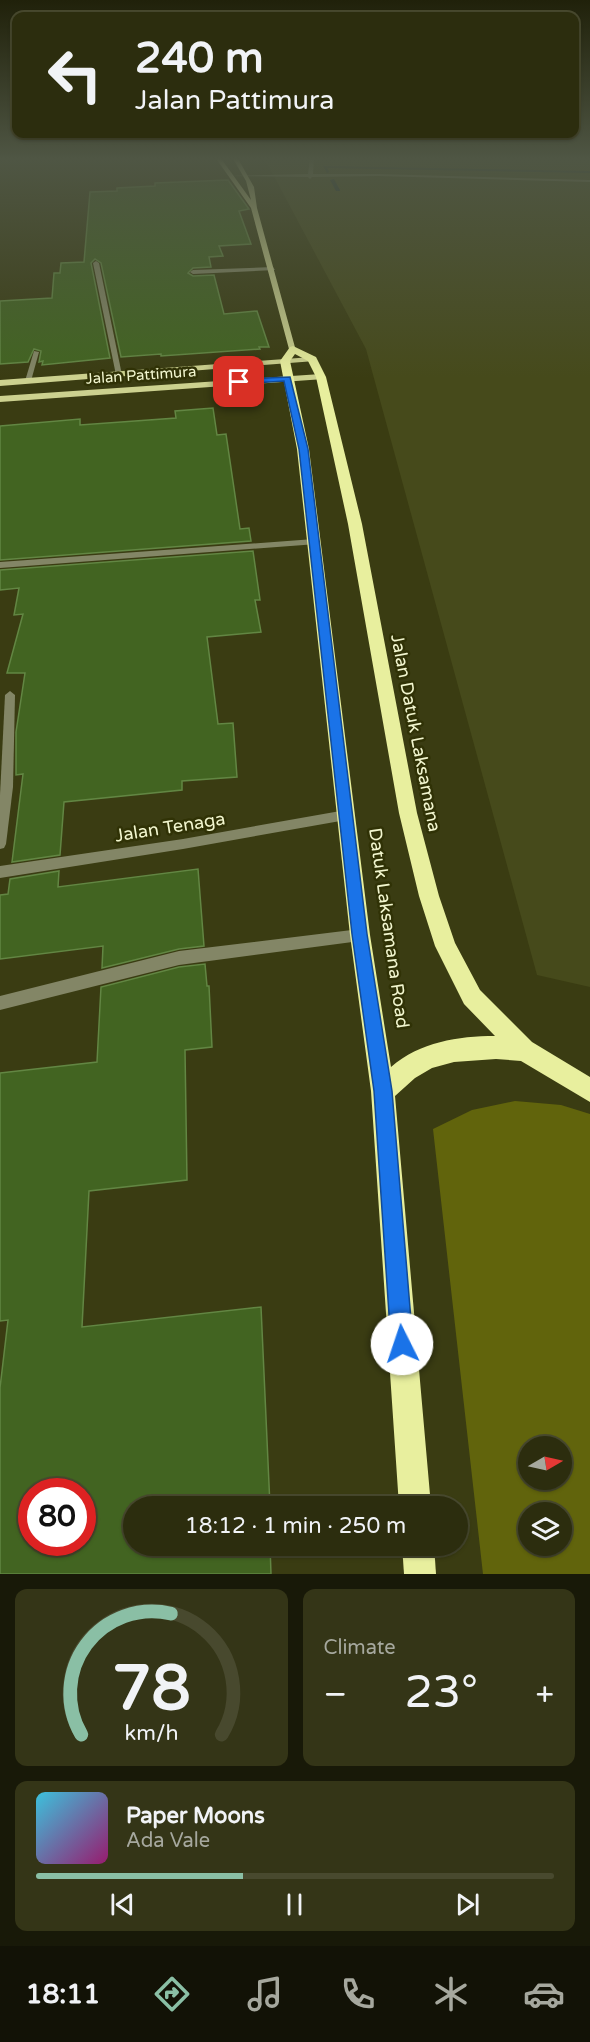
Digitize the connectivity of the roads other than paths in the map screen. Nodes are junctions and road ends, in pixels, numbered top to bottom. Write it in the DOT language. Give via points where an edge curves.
graph roads {
  1 [pos="261,230"];
  2 [pos="96,263"];
  3 [pos="273,269"];
  4 [pos="193,272"];
  5 [pos="36,352"];
  6 [pos="288,363"];
  7 [pos="119,375"];
  8 [pos="321,377"];
  9 [pos="28,381"];
  10 [pos="0,383"];
  11 [pos="0,399"];
  12 [pos="314,543"];
  13 [pos="0,565"];
  14 [pos="10,695"];
  15 [pos="345,815"];
  16 [pos="0,844"];
  17 [pos="0,872"];
  18 [pos="360,934"];
  19 [pos="0,1003"];
  20 [pos="524,1050"];
  21 [pos="590,1090"];
  22 [pos="383,1091"];
  23 [pos="414,1496"];
  24 [pos="419,1556"];
  25 [pos="420,1574"];
  1 -- 3 [label="main road"];
  2 -- 7 [label="street"];
  3 -- 4 [label="street"];
  3 -- 6 [label="main road"];
  5 -- 9 [label="street"];
  6 -- 7 [label="main road, Jalan Pattimura"];
  6 -- 8 [label="main road, Jalan Pattimura"];
  6 -- 8 [label="highway, Jalan Datuk Laksamana" via="312,359"];
  6 -- 11 [label="main road, Jalan Pattimura"];
  6 -- 12 [label="highway, Datuk Laksamana Road"];
  7 -- 9 [label="main road, Jalan Pattimura"];
  8 -- 20 [label="highway, Jalan Datuk Laksamana" via="355,524 408,813 429,896 445,946 472,997"];
  9 -- 10 [label="main road, Jalan Pattimura"];
  12 -- 13 [label="street"];
  12 -- 15 [label="highway, Datuk Laksamana Road"];
  14 -- 16 [label="street" via="7,787"];
  15 -- 17 [label="street, Jalan Tenaga"];
  15 -- 18 [label="highway, Datuk Laksamana Road"];
  18 -- 19 [label="street" via="179,958"];
  18 -- 22 [label="highway, Datuk Laksamana Road"];
  20 -- 21 [label="highway, Jalan Datuk Laksamana"];
  20 -- 22 [label="highway" via="484,1047 435,1054 414,1065"];
  22 -- 23 [label="highway, Datuk Laksamana Road"];
  24 -- 25 [label="highway"];
}
